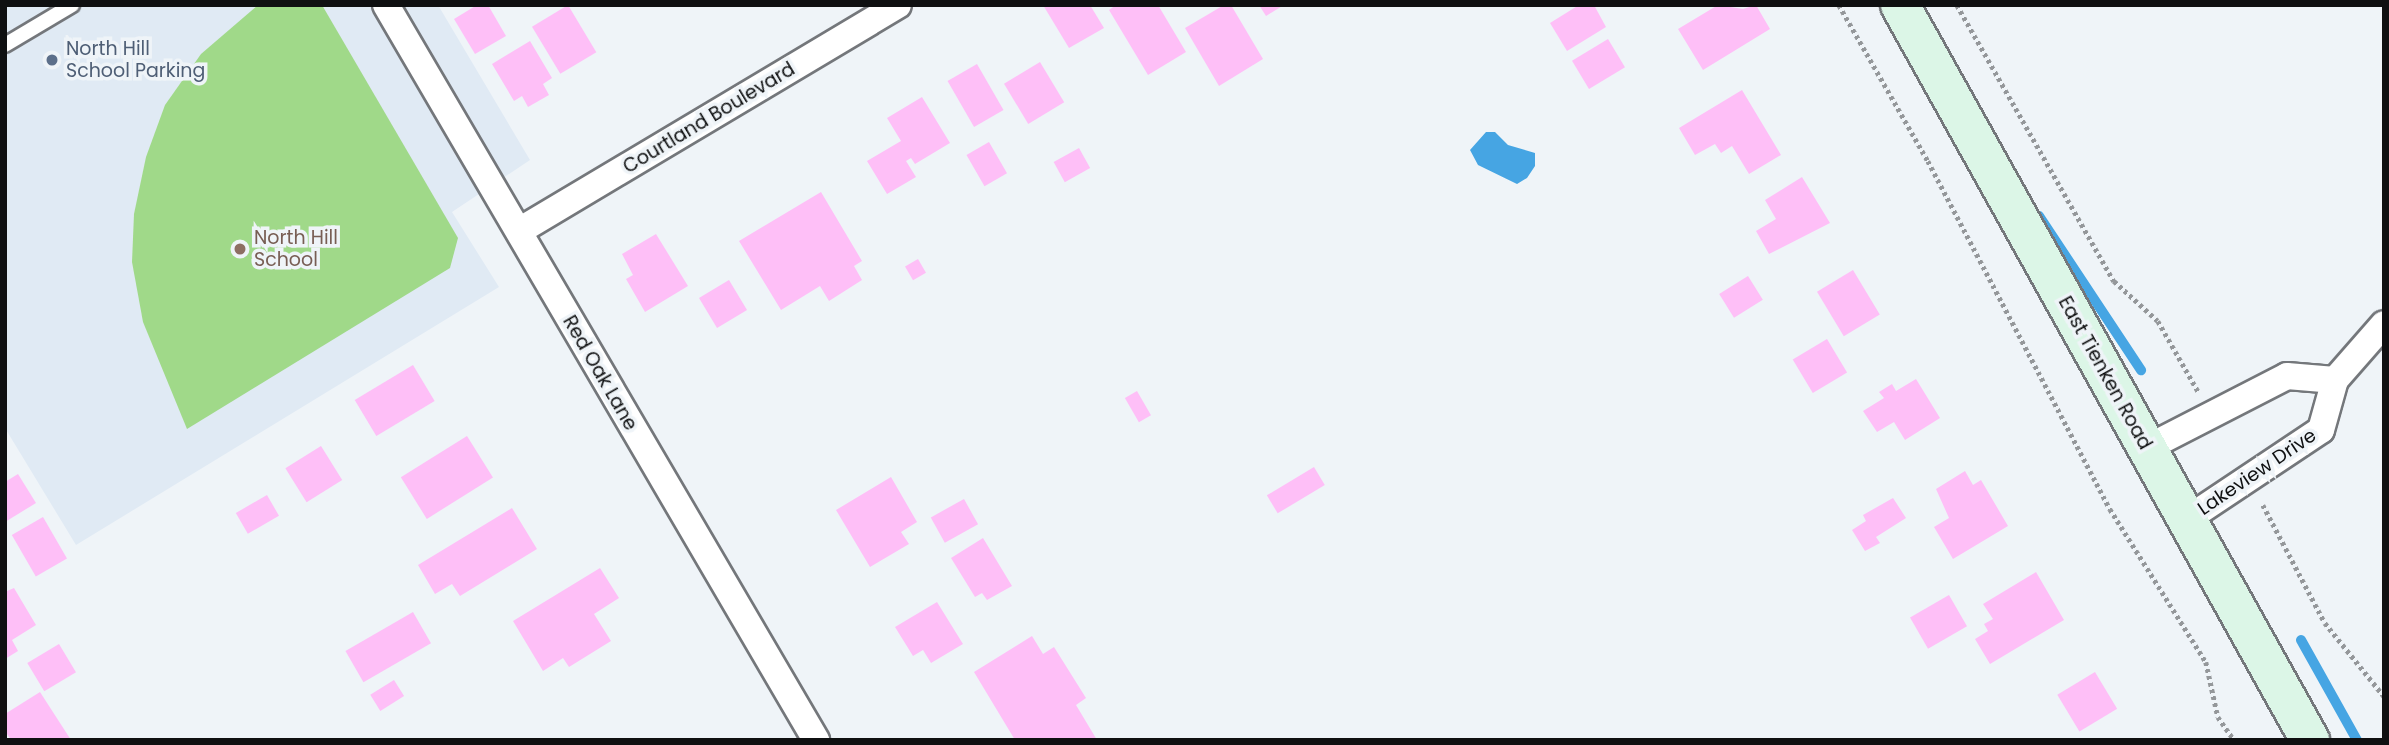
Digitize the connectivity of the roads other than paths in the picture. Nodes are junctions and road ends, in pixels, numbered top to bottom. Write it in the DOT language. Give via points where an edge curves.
graph roads {
  1 [pos="72,5"];
  2 [pos="386,5"];
  3 [pos="898,5"];
  4 [pos="1900,5"];
  5 [pos="5,45"];
  6 [pos="519,232"];
  7 [pos="2384,324"];
  8 [pos="2335,380"];
  9 [pos="2147,449"];
  10 [pos="2186,520"];
  11 [pos="816,740"];
  12 [pos="2310,740"];
  1 -- 5 [label="lane"];
  2 -- 6 [label="street, Red Oak Lane"];
  3 -- 6 [label="street, Courtland Boulevard"];
  4 -- 9 [label="street, East Tienken Road"];
  6 -- 11 [label="street, Red Oak Lane"];
  7 -- 8 [label="street, Lakeview Drive"];
  8 -- 9 [label="street" via="2287,376"];
  8 -- 10 [label="street, Lakeview Drive" via="2320,430"];
  9 -- 10 [label="street, East Tienken Road"];
  10 -- 12 [label="street, East Tienken Road"];
}
